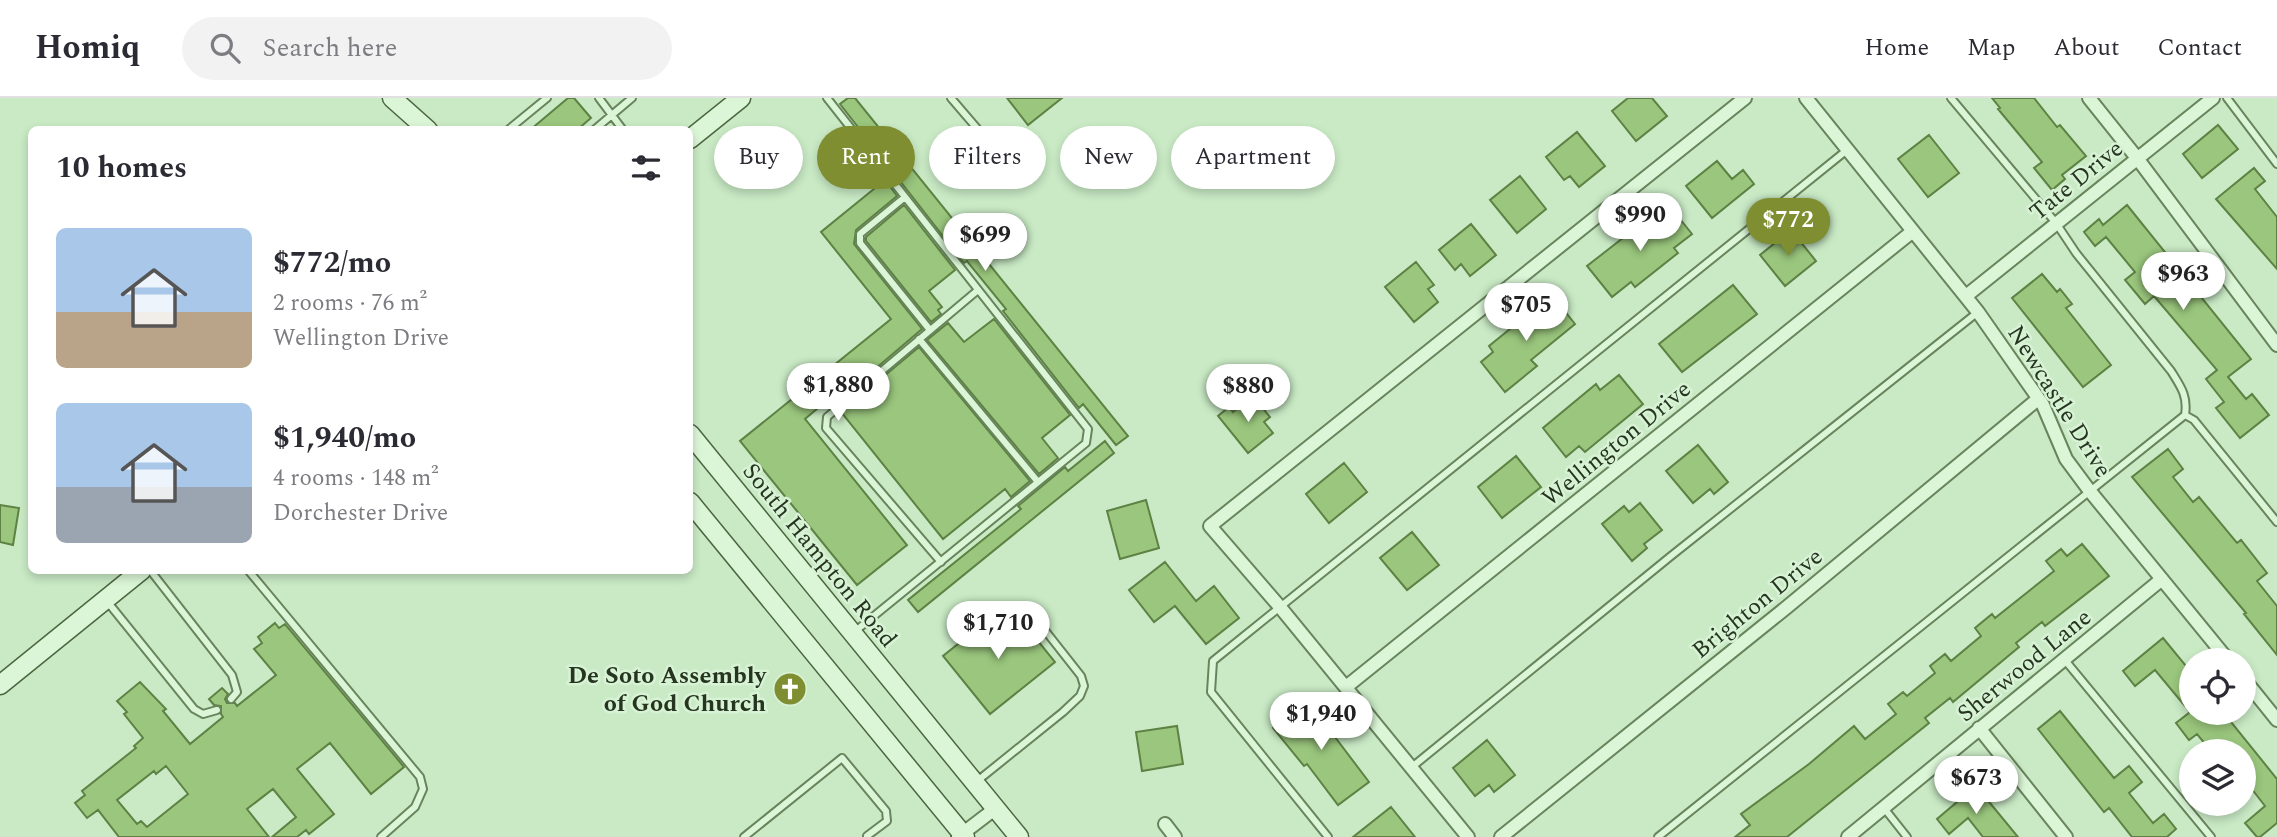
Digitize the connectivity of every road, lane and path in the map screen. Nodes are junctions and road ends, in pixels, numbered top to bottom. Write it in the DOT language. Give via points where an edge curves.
graph roads {
  1 [pos="547,98"];
  2 [pos="598,98"];
  3 [pos="632,98"];
  4 [pos="741,98"];
  5 [pos="827,98"];
  6 [pos="951,98"];
  7 [pos="1745,98"];
  8 [pos="1805,98"];
  9 [pos="1951,98"];
  10 [pos="2089,98"];
  11 [pos="2213,98"];
  12 [pos="2227,98"];
  13 [pos="393,99"];
  14 [pos="612,115"];
  15 [pos="407,126"];
  16 [pos="423,126"];
  17 [pos="513,126"];
  18 [pos="599,126"];
  19 [pos="620,126"];
  20 [pos="975,126"];
  21 [pos="693,137"];
  22 [pos="1847,150"];
  23 [pos="2137,158"];
  24 [pos="2277,164"];
  25 [pos="905,197"];
  26 [pos="2056,223"];
  27 [pos="1913,231"];
  28 [pos="978,290"];
  29 [pos="1966,296"];
  30 [pos="1978,313"];
  31 [pos="930,330"];
  32 [pos="919,339"];
  33 [pos="2277,345"];
  34 [pos="2038,399"];
  35 [pos="2185,415"];
  36 [pos="693,438"];
  37 [pos="1038,482"];
  38 [pos="2089,491"];
  39 [pos="693,506"];
  40 [pos="2277,522"];
  41 [pos="941,562"];
  42 [pos="137,574"];
  43 [pos="153,574"];
  44 [pos="251,574"];
  45 [pos="2162,579"];
  46 [pos="106,600"];
  47 [pos="1280,607"];
  48 [pos="1029,610"];
  49 [pos="853,633"];
  50 [pos="2218,648"];
  51 [pos="2064,659"];
  52 [pos="0,685"];
  53 [pos="1346,687"];
  54 [pos="2256,694"];
  55 [pos="231,699"];
  56 [pos="217,709"];
  57 [pos="2277,720"];
  58 [pos="1979,728"];
  59 [pos="1412,767"];
  60 [pos="975,783"];
  61 [pos="996,808"];
  62 [pos="1884,808"];
  63 [pos="1165,824"];
  64 [pos="962,836"];
  65 [pos="381,837"];
  66 [pos="744,837"];
  67 [pos="867,837"];
  68 [pos="1019,837"];
  69 [pos="1175,837"];
  70 [pos="1328,837"];
  71 [pos="1468,837"];
  72 [pos="1501,837"];
  73 [pos="1658,837"];
  74 [pos="1848,837"];
  75 [pos="1908,837"];
  76 [pos="2066,837"];
  77 [pos="2211,837"];
  1 -- 17 [label="lane"];
  2 -- 14 [label="lane"];
  3 -- 14 [label="lane"];
  4 -- 21 [label="main road"];
  5 -- 25 [label="lane"];
  6 -- 20 [label="lane"];
  7 -- 47 [label="street" via="1210,526"];
  8 -- 22 [label="street, Newcastle Drive"];
  9 -- 26 [label="lane"];
  10 -- 23 [label="street"];
  11 -- 23 [label="street, Tate Drive"];
  12 -- 24 [label="lane"];
  13 -- 15 [label="main road"];
  13 -- 16 [label="main road"];
  14 -- 18 [label="lane"];
  14 -- 19 [label="lane"];
  22 -- 27 [label="street, Newcastle Drive"];
  22 -- 47 [label="lane"];
  23 -- 26 [label="street, Tate Drive"];
  23 -- 33 [label="street"];
  25 -- 28 [label="lane"];
  25 -- 31 [label="lane" via="860,234 860,243"];
  26 -- 29 [label="street, Tate Drive"];
  26 -- 35 [label="lane" via="2171,371 2184,392"];
  27 -- 29 [label="street, Newcastle Drive"];
  27 -- 53 [label="street, Wellington Drive"];
  28 -- 31 [label="lane"];
  28 -- 37 [label="lane" via="1088,429 1086,443"];
  29 -- 30 [label="street, Newcastle Drive"];
  30 -- 34 [label="street, Newcastle Drive"];
  30 -- 59 [label="lane"];
  31 -- 32 [label="lane"];
  32 -- 37 [label="lane"];
  32 -- 41 [label="lane" via="827,417 826,428"];
  34 -- 38 [label="street, Newcastle Drive" via="2066,459"];
  34 -- 72 [label="street, Brighton Drive"];
  35 -- 38 [label="lane"];
  35 -- 40 [label="lane" via="2194,420"];
  36 -- 49 [label="main road, South Hampton Road"];
  37 -- 41 [label="lane"];
  38 -- 45 [label="street, Newcastle Drive"];
  38 -- 73 [label="lane"];
  39 -- 64 [label="main road"];
  41 -- 49 [label="lane"];
  42 -- 46 [label="main road"];
  43 -- 55 [label="lane" via="232,675 237,692"];
  44 -- 65 [label="lane" via="420,777 423,789 415,807"];
  45 -- 50 [label="street, Newcastle Drive"];
  45 -- 51 [label="street, Sherwood Lane"];
  46 -- 52 [label="main road"];
  46 -- 56 [label="lane" via="194,709 203,714"];
  47 -- 53 [label="street"];
  47 -- 70 [label="lane" via="1213,661 1211,692"];
  48 -- 60 [label="lane" via="1084,686 1063,712"];
  49 -- 60 [label="main road, South Hampton Road"];
  51 -- 58 [label="street, Sherwood Lane"];
  51 -- 77 [label="lane"];
  53 -- 59 [label="street"];
  54 -- 57 [label="street"];
  58 -- 62 [label="street, Sherwood Lane"];
  58 -- 76 [label="street"];
  59 -- 71 [label="street"];
  60 -- 61 [label="main road, South Hampton Road"];
  61 -- 64 [label="street"];
  61 -- 68 [label="main road, South Hampton Road"];
  62 -- 74 [label="street, Sherwood Lane"];
  62 -- 75 [label="lane"];
  63 -- 69 [label="street"];
  66 -- 67 [label="lane" via="842,758 886,811 887,821"];
}
